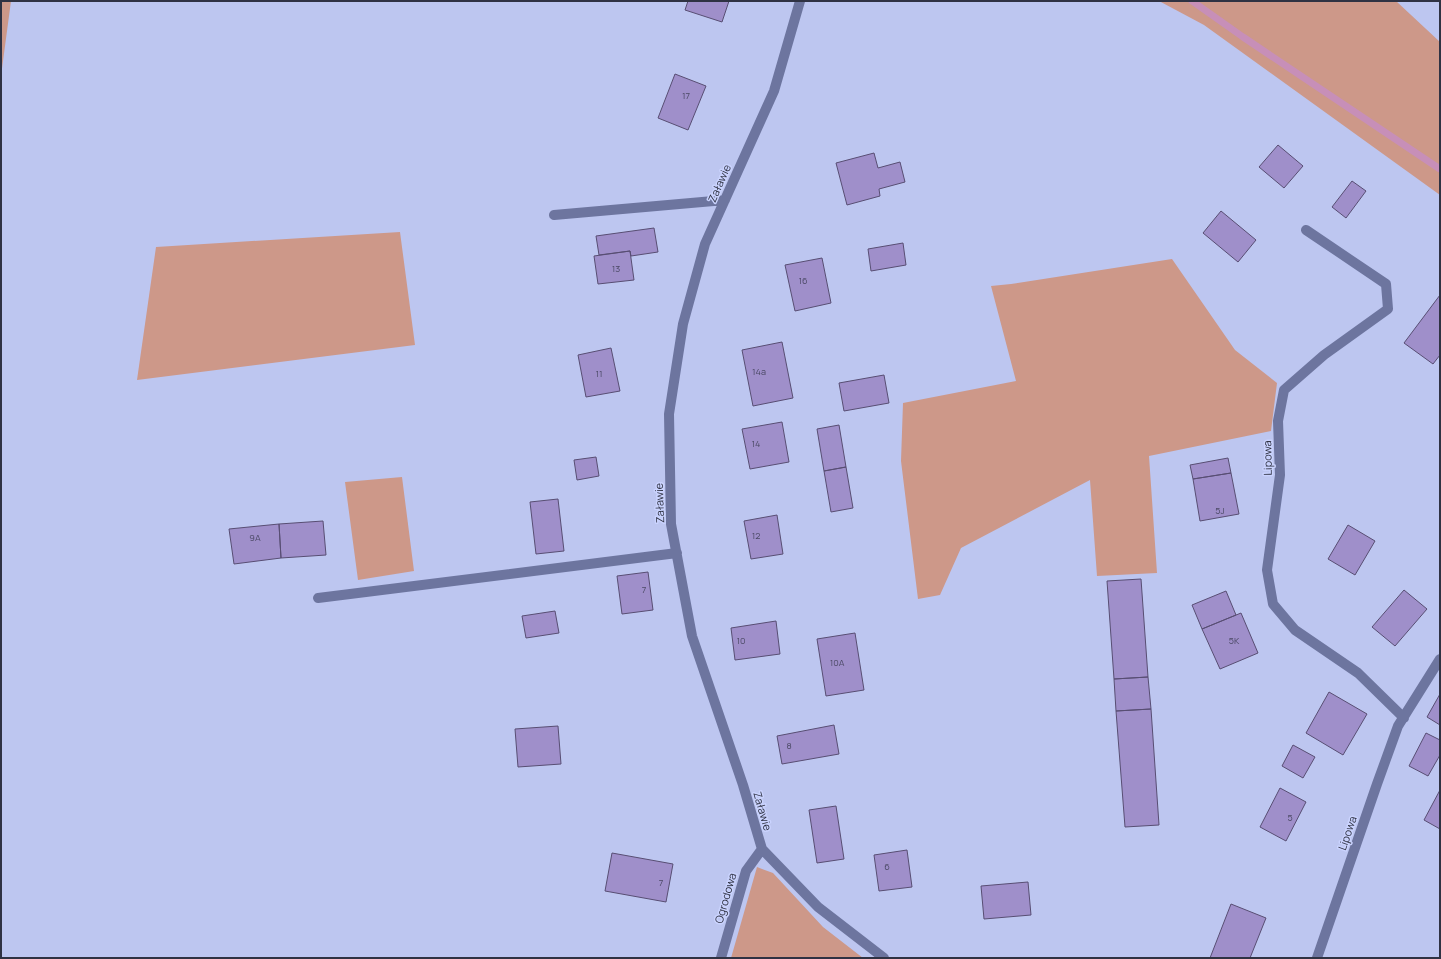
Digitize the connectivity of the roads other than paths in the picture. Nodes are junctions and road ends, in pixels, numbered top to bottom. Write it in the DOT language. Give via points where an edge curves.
graph roads {
  1 [pos="800,1"];
  2 [pos="725,200"];
  3 [pos="554,215"];
  4 [pos="1306,230"];
  5 [pos="677,553"];
  6 [pos="318,598"];
  7 [pos="1440,659"];
  8 [pos="1404,718"];
  9 [pos="762,850"];
  10 [pos="721,958"];
  11 [pos="884,958"];
  12 [pos="1317,958"];
  1 -- 2 [label="street, Załawie" via="774,91"];
  2 -- 3 [label="street"];
  2 -- 5 [label="street, Załawie" via="705,244 683,324 669,414 671,524"];
  4 -- 8 [label="street, Lipowa" via="1386,284 1388,309 1324,355 1284,390 1278,421 1280,475 1267,570 1274,604 1295,630 1358,673"];
  5 -- 6 [label="street"];
  5 -- 9 [label="street, Załawie" via="692,636 743,785"];
  7 -- 8 [label="street, Lipowa"];
  8 -- 12 [label="street, Lipowa" via="1398,726"];
  9 -- 10 [label="street, Ogrodowa" via="746,871"];
  9 -- 11 [label="street, Załawie" via="818,907"];
}
